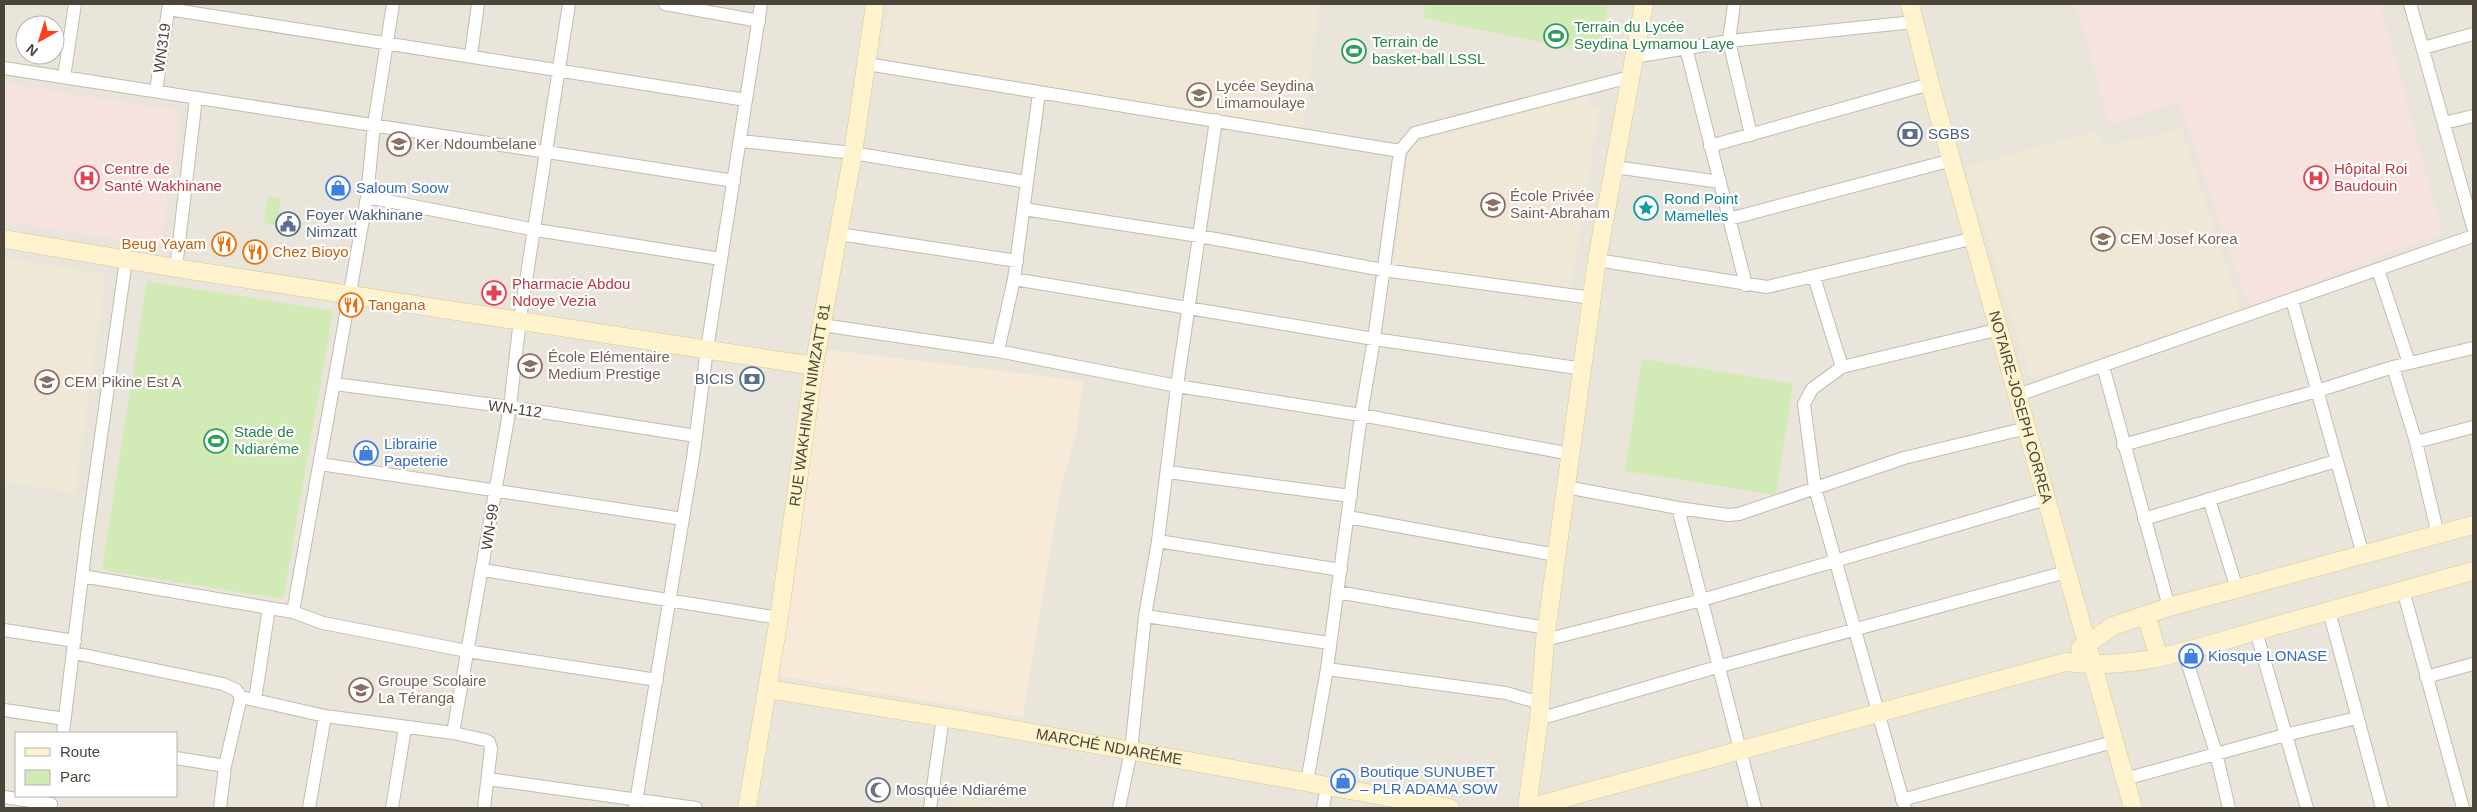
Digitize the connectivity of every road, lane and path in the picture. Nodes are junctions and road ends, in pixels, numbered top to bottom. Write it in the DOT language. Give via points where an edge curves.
graph roads {
  1 [pos="75,4"];
  2 [pos="393,4"];
  3 [pos="478,4"];
  4 [pos="569,4"];
  5 [pos="665,4"];
  6 [pos="761,4"];
  7 [pos="875,4"];
  8 [pos="1644,4"];
  9 [pos="1734,4"];
  10 [pos="1910,4"];
  11 [pos="2410,4"];
  12 [pos="168,6"];
  13 [pos="759,21"];
  14 [pos="1914,22"];
  15 [pos="2473,34"];
  16 [pos="1729,41"];
  17 [pos="386,42"];
  18 [pos="1686,48"];
  19 [pos="2423,48"];
  20 [pos="471,55"];
  21 [pos="1634,57"];
  22 [pos="867,64"];
  23 [pos="4,68"];
  24 [pos="559,70"];
  25 [pos="64,77"];
  26 [pos="1630,77"];
  27 [pos="1930,84"];
  28 [pos="156,91"];
  29 [pos="1038,93"];
  30 [pos="196,98"];
  31 [pos="746,100"];
  32 [pos="2473,116"];
  33 [pos="1216,120"];
  34 [pos="2444,124"];
  35 [pos="374,125"];
  36 [pos="1751,135"];
  37 [pos="741,141"];
  38 [pos="1710,146"];
  39 [pos="546,151"];
  40 [pos="1400,152"];
  41 [pos="853,154"];
  42 [pos="1952,160"];
  43 [pos="1615,168"];
  44 [pos="734,181"];
  45 [pos="1027,182"];
  46 [pos="1720,182"];
  47 [pos="367,197"];
  48 [pos="1023,209"];
  49 [pos="1729,219"];
  50 [pos="2473,228"];
  51 [pos="536,230"];
  52 [pos="839,234"];
  53 [pos="1199,236"];
  54 [pos="1975,238"];
  55 [pos="4,239"];
  56 [pos="721,259"];
  57 [pos="126,260"];
  58 [pos="1598,260"];
  59 [pos="1017,261"];
  60 [pos="176,268"];
  61 [pos="1383,270"];
  62 [pos="2378,270"];
  63 [pos="1814,278"];
  64 [pos="1014,280"];
  65 [pos="1746,285"];
  66 [pos="349,294"];
  67 [pos="1592,298"];
  68 [pos="2292,300"];
  69 [pos="1188,308"];
  70 [pos="520,319"];
  71 [pos="822,325"];
  72 [pos="2000,329"];
  73 [pos="1374,339"];
  74 [pos="2473,348"];
  75 [pos="706,349"];
  76 [pos="998,351"];
  77 [pos="2409,363"];
  78 [pos="814,366"];
  79 [pos="2103,366"];
  80 [pos="1842,367"];
  81 [pos="2393,367"];
  82 [pos="1584,369"];
  83 [pos="335,384"];
  84 [pos="1176,386"];
  85 [pos="2317,391"];
  86 [pos="2018,395"];
  87 [pos="510,407"];
  88 [pos="1361,415"];
  89 [pos="2473,427"];
  90 [pos="2027,428"];
  91 [pos="696,436"];
  92 [pos="2416,442"];
  93 [pos="2123,445"];
  94 [pos="1572,454"];
  95 [pos="2336,461"];
  96 [pos="320,464"];
  97 [pos="1168,472"];
  98 [pos="1566,487"];
  99 [pos="1815,488"];
  100 [pos="496,489"];
  101 [pos="1351,496"];
  102 [pos="2046,499"];
  103 [pos="2209,499"];
  104 [pos="1678,508"];
  105 [pos="1348,517"];
  106 [pos="683,519"];
  107 [pos="2144,519"];
  108 [pos="2473,525"];
  109 [pos="2438,534"];
  110 [pos="1158,541"];
  111 [pos="1556,555"];
  112 [pos="2362,555"];
  113 [pos="1835,560"];
  114 [pos="483,570"];
  115 [pos="1341,570"];
  116 [pos="2473,571"];
  117 [pos="2066,572"];
  118 [pos="82,576"];
  119 [pos="2238,589"];
  120 [pos="2403,590"];
  121 [pos="1338,592"];
  122 [pos="670,600"];
  123 [pos="1702,600"];
  124 [pos="2169,607"];
  125 [pos="268,608"];
  126 [pos="2329,611"];
  127 [pos="293,612"];
  128 [pos="2146,615"];
  129 [pos="1146,616"];
  130 [pos="779,618"];
  131 [pos="4,630"];
  132 [pos="1854,630"];
  133 [pos="2256,631"];
  134 [pos="1546,634"];
  135 [pos="1329,642"];
  136 [pos="2087,643"];
  137 [pos="75,647"];
  138 [pos="467,651"];
  139 [pos="2184,652"];
  140 [pos="2158,658"];
  141 [pos="2066,662"];
  142 [pos="2473,664"];
  143 [pos="2093,665"];
  144 [pos="1717,667"];
  145 [pos="1327,668"];
  146 [pos="2426,677"];
  147 [pos="657,680"];
  148 [pos="768,689"];
  149 [pos="241,697"];
  150 [pos="255,700"];
  151 [pos="4,710"];
  152 [pos="1539,711"];
  153 [pos="1877,712"];
  154 [pos="326,716"];
  155 [pos="943,717"];
  156 [pos="2356,718"];
  157 [pos="64,719"];
  158 [pos="405,728"];
  159 [pos="63,732"];
  160 [pos="454,733"];
  161 [pos="2285,735"];
  162 [pos="2113,742"];
  163 [pos="1131,751"];
  164 [pos="1740,751"];
  165 [pos="2216,753"];
  166 [pos="178,758"];
  167 [pos="225,766"];
  168 [pos="488,779"];
  169 [pos="2125,779"];
  170 [pos="1307,782"];
  171 [pos="1327,786"];
  172 [pos="4,797"];
  173 [pos="51,803"];
  174 [pos="636,804"];
  175 [pos="1904,804"];
  176 [pos="1432,807"];
  177 [pos="220,808"];
  178 [pos="309,808"];
  179 [pos="392,808"];
  180 [pos="484,808"];
  181 [pos="696,808"];
  182 [pos="747,808"];
  183 [pos="930,808"];
  184 [pos="1119,808"];
  185 [pos="1322,808"];
  186 [pos="1450,808"];
  187 [pos="1527,808"];
  188 [pos="1755,808"];
  189 [pos="2133,808"];
  190 [pos="2229,808"];
  191 [pos="2307,808"];
  192 [pos="2382,808"];
  193 [pos="2464,808"];
  1 -- 25 [label="street"];
  2 -- 17 [label="street"];
  3 -- 20 [label="street"];
  4 -- 24 [label="street, WN-99"];
  5 -- 13 [label="street"];
  6 -- 13 [label="street"];
  7 -- 22 [label="street, RUE WAKHINAN NIMZATT 81"];
  8 -- 21 [label="street"];
  9 -- 16 [label="street"];
  10 -- 14 [label="street, NOTAIRE-JOSEPH CORREA"];
  11 -- 19 [label="street"];
  12 -- 17 [label="street"];
  12 -- 28 [label="street, WN319"];
  13 -- 31 [label="street"];
  14 -- 16 [label="street"];
  14 -- 27 [label="street, NOTAIRE-JOSEPH CORREA"];
  15 -- 19 [label="street"];
  16 -- 18 [label="street"];
  16 -- 36 [label="street"];
  17 -- 20 [label="street"];
  17 -- 35 [label="street"];
  18 -- 21 [label="street"];
  18 -- 38 [label="street"];
  19 -- 34 [label="street"];
  20 -- 24 [label="street"];
  21 -- 26 [label="street"];
  22 -- 29 [label="street"];
  22 -- 41 [label="street, RUE WAKHINAN NIMZATT 81"];
  23 -- 25 [label="street"];
  24 -- 31 [label="street"];
  24 -- 39 [label="street, WN-99"];
  25 -- 28 [label="street"];
  26 -- 40 [label="street" via="1415,133"];
  26 -- 43 [label="street"];
  27 -- 36 [label="street"];
  27 -- 42 [label="street, NOTAIRE-JOSEPH CORREA"];
  28 -- 30 [label="street"];
  29 -- 33 [label="street"];
  29 -- 45 [label="street"];
  30 -- 35 [label="street"];
  30 -- 60 [label="street"];
  31 -- 37 [label="street"];
  32 -- 34 [label="street"];
  33 -- 40 [label="street"];
  33 -- 53 [label="street"];
  34 -- 50 [label="street"];
  35 -- 39 [label="street"];
  35 -- 47 [label="street"];
  36 -- 38 [label="street"];
  37 -- 41 [label="street"];
  37 -- 44 [label="street"];
  38 -- 46 [label="street"];
  39 -- 44 [label="street"];
  39 -- 51 [label="street, WN-99"];
  40 -- 61 [label="street"];
  41 -- 45 [label="street"];
  41 -- 52 [label="street, RUE WAKHINAN NIMZATT 81"];
  42 -- 49 [label="street"];
  42 -- 54 [label="street, NOTAIRE-JOSEPH CORREA"];
  43 -- 46 [label="street"];
  43 -- 58 [label="street"];
  44 -- 56 [label="street"];
  45 -- 48 [label="street"];
  46 -- 49 [label="street"];
  47 -- 51 [label="street"];
  47 -- 66 [label="street"];
  48 -- 53 [label="street"];
  48 -- 59 [label="street"];
  49 -- 65 [label="street"];
  50 -- 62 [label="street"];
  51 -- 56 [label="street"];
  51 -- 70 [label="street, WN-99"];
  52 -- 59 [label="street"];
  52 -- 71 [label="street, RUE WAKHINAN NIMZATT 81"];
  53 -- 61 [label="street"];
  53 -- 69 [label="street"];
  54 -- 63 [label="street"];
  54 -- 72 [label="street, NOTAIRE-JOSEPH CORREA"];
  55 -- 57 [label="street"];
  56 -- 75 [label="street"];
  57 -- 60 [label="street"];
  57 -- 118 [label="street"];
  58 -- 65 [label="street"];
  58 -- 67 [label="street"];
  59 -- 64 [label="street"];
  60 -- 66 [label="street"];
  61 -- 67 [label="street"];
  61 -- 73 [label="street"];
  62 -- 68 [label="street"];
  62 -- 77 [label="street"];
  63 -- 65 [label="street" via="1767,287"];
  63 -- 80 [label="street"];
  64 -- 69 [label="street"];
  64 -- 76 [label="street"];
  66 -- 70 [label="street"];
  66 -- 83 [label="street"];
  67 -- 82 [label="street"];
  68 -- 79 [label="street"];
  68 -- 85 [label="street"];
  69 -- 73 [label="street"];
  69 -- 84 [label="street"];
  70 -- 75 [label="street"];
  70 -- 87 [label="street, WN-99"];
  71 -- 76 [label="street"];
  71 -- 78 [label="street, RUE WAKHINAN NIMZATT 81"];
  72 -- 80 [label="street"];
  72 -- 86 [label="street, NOTAIRE-JOSEPH CORREA"];
  73 -- 82 [label="street"];
  73 -- 88 [label="street"];
  74 -- 77 [label="street"];
  75 -- 78 [label="street"];
  75 -- 91 [label="street"];
  76 -- 84 [label="street"];
  77 -- 81 [label="street"];
  78 -- 130 [label="street, RUE WAKHINAN NIMZATT 81"];
  79 -- 86 [label="street"];
  79 -- 93 [label="street"];
  80 -- 99 [label="street" via="1812,389 1804,404"];
  81 -- 85 [label="street"];
  81 -- 92 [label="street"];
  82 -- 94 [label="street"];
  83 -- 87 [label="street, WN-112"];
  83 -- 96 [label="street"];
  84 -- 88 [label="street"];
  84 -- 97 [label="street"];
  85 -- 93 [label="street"];
  85 -- 95 [label="street"];
  86 -- 90 [label="street, NOTAIRE-JOSEPH CORREA"];
  87 -- 91 [label="street, WN-112"];
  87 -- 100 [label="street, WN-99"];
  88 -- 94 [label="street"];
  88 -- 101 [label="street"];
  89 -- 92 [label="street"];
  90 -- 99 [label="street" via="1904,458"];
  90 -- 102 [label="street, NOTAIRE-JOSEPH CORREA"];
  91 -- 106 [label="street"];
  92 -- 109 [label="street"];
  93 -- 107 [label="street"];
  94 -- 98 [label="street"];
  95 -- 103 [label="street"];
  95 -- 112 [label="street"];
  96 -- 100 [label="street"];
  96 -- 127 [label="street"];
  97 -- 101 [label="street"];
  97 -- 110 [label="street"];
  98 -- 104 [label="street"];
  98 -- 111 [label="street"];
  99 -- 104 [label="street" via="1739,514"];
  99 -- 113 [label="street"];
  100 -- 106 [label="street"];
  100 -- 114 [label="street, WN-99"];
  101 -- 105 [label="street"];
  102 -- 113 [label="street"];
  102 -- 117 [label="street, NOTAIRE-JOSEPH CORREA"];
  103 -- 107 [label="street"];
  103 -- 119 [label="street"];
  104 -- 123 [label="street"];
  105 -- 111 [label="street"];
  105 -- 115 [label="street"];
  106 -- 122 [label="street"];
  107 -- 124 [label="street"];
  108 -- 109 [label="street"];
  109 -- 112 [label="street"];
  110 -- 115 [label="street"];
  110 -- 129 [label="street"];
  111 -- 134 [label="street"];
  112 -- 119 [label="street"];
  113 -- 123 [label="street"];
  113 -- 132 [label="street"];
  114 -- 122 [label="street"];
  114 -- 138 [label="street, WN-99"];
  115 -- 121 [label="street"];
  116 -- 120 [label="street"];
  117 -- 132 [label="street"];
  117 -- 136 [label="street, NOTAIRE-JOSEPH CORREA"];
  118 -- 125 [label="street"];
  118 -- 137 [label="street"];
  119 -- 124 [label="street"];
  120 -- 126 [label="street"];
  120 -- 146 [label="street"];
  121 -- 134 [label="street"];
  121 -- 135 [label="street"];
  122 -- 130 [label="street"];
  122 -- 147 [label="street"];
  123 -- 134 [label="street"];
  123 -- 144 [label="street"];
  124 -- 128 [label="street"];
  125 -- 127 [label="street"];
  125 -- 150 [label="street"];
  126 -- 133 [label="street"];
  126 -- 156 [label="street"];
  127 -- 138 [label="street" via="323,623"];
  128 -- 136 [label="street" via="2113,626"];
  128 -- 140 [label="street"];
  129 -- 135 [label="street"];
  129 -- 163 [label="street"];
  130 -- 148 [label="street, RUE WAKHINAN NIMZATT 81"];
  131 -- 137 [label="street"];
  132 -- 144 [label="street"];
  132 -- 153 [label="street"];
  133 -- 139 [label="street"];
  133 -- 161 [label="street"];
  134 -- 152 [label="street"];
  135 -- 145 [label="street"];
  136 -- 141 [label="street"];
  136 -- 143 [label="street, NOTAIRE-JOSEPH CORREA"];
  137 -- 149 [label="street" via="223,684 236,690"];
  137 -- 157 [label="street"];
  138 -- 147 [label="street"];
  138 -- 160 [label="street, WN-99"];
  139 -- 140 [label="street"];
  139 -- 165 [label="street"];
  140 -- 143 [label="street" via="2120,665"];
  141 -- 143 [label="street"];
  141 -- 153 [label="street"];
  142 -- 146 [label="street"];
  143 -- 162 [label="street, NOTAIRE-JOSEPH CORREA"];
  144 -- 152 [label="street"];
  144 -- 164 [label="street"];
  145 -- 152 [label="street" via="1506,693"];
  145 -- 170 [label="street"];
  146 -- 193 [label="street"];
  147 -- 174 [label="street"];
  148 -- 155 [label="street, MARCHÉ NDIARÉME"];
  148 -- 182 [label="street, RUE WAKHINAN NIMZATT 81"];
  149 -- 150 [label="street"];
  149 -- 167 [label="street"];
  150 -- 154 [label="street"];
  151 -- 157 [label="street"];
  152 -- 187 [label="street"];
  153 -- 164 [label="street"];
  153 -- 175 [label="street"];
  154 -- 158 [label="street"];
  154 -- 178 [label="street"];
  155 -- 163 [label="street, MARCHÉ NDIARÉME"];
  155 -- 183 [label="street"];
  156 -- 161 [label="street"];
  156 -- 192 [label="street"];
  157 -- 159 [label="street"];
  158 -- 160 [label="street"];
  158 -- 179 [label="street"];
  160 -- 168 [label="street" via="489,742"];
  161 -- 165 [label="street"];
  161 -- 191 [label="street"];
  162 -- 169 [label="street, NOTAIRE-JOSEPH CORREA"];
  162 -- 175 [label="street"];
  163 -- 170 [label="street, MARCHÉ NDIARÉME"];
  163 -- 184 [label="street"];
  164 -- 187 [label="street"];
  164 -- 188 [label="street"];
  165 -- 169 [label="street"];
  165 -- 190 [label="street"];
  166 -- 167 [label="street"];
  167 -- 177 [label="street"];
  168 -- 174 [label="street"];
  168 -- 180 [label="street"];
  169 -- 189 [label="street, NOTAIRE-JOSEPH CORREA"];
  170 -- 171 [label="street, MARCHÉ NDIARÉME"];
  171 -- 176 [label="street, MARCHÉ NDIARÉME"];
  171 -- 185 [label="street"];
  172 -- 173 [label="street"];
  174 -- 181 [label="street"];
  176 -- 186 [label="street, MARCHÉ NDIARÉME"];
}
